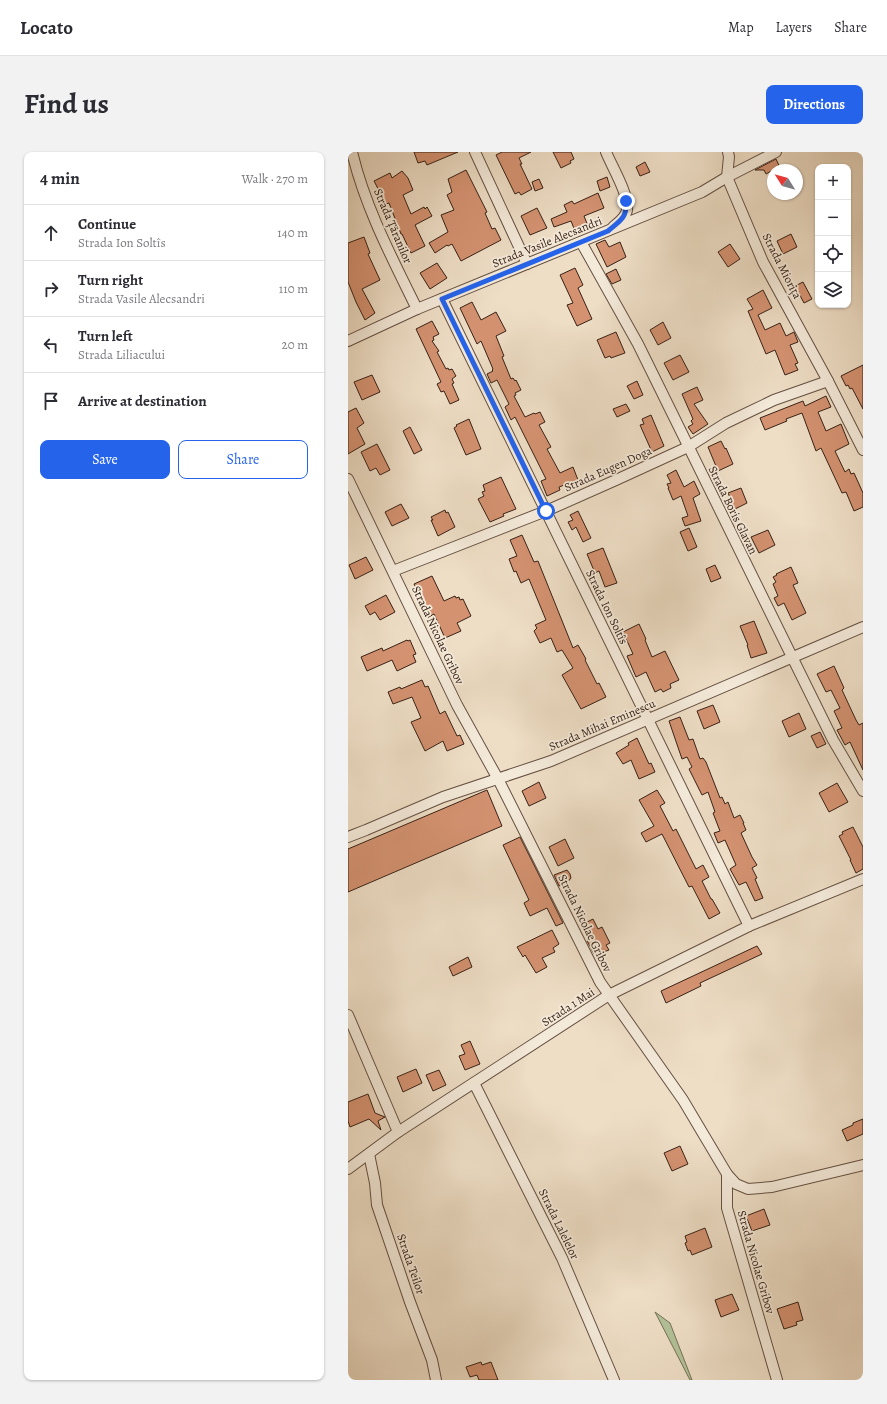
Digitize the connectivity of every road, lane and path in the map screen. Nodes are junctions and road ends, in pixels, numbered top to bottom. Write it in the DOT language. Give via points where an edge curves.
graph roads {
  1 [pos="352,152"];
  2 [pos="475,152"];
  3 [pos="606,152"];
  4 [pos="728,152"];
  5 [pos="776,152"];
  6 [pos="352,169"];
  7 [pos="727,177"];
  8 [pos="608,231"];
  9 [pos="581,242"];
  10 [pos="527,264"];
  11 [pos="442,299"];
  12 [pos="417,309"];
  13 [pos="348,341"];
  14 [pos="828,381"];
  15 [pos="688,447"];
  16 [pos="863,450"];
  17 [pos="348,479"];
  18 [pos="546,511"];
  19 [pos="393,571"];
  20 [pos="863,627"];
  21 [pos="792,658"];
  22 [pos="648,720"];
  23 [pos="498,779"];
  24 [pos="863,790"];
  25 [pos="348,837"];
  26 [pos="863,879"];
  27 [pos="749,926"];
  28 [pos="609,995"];
  29 [pos="348,1015"];
  30 [pos="474,1082"];
  31 [pos="398,1132"];
  32 [pos="369,1154"];
  33 [pos="863,1165"];
  34 [pos="348,1169"];
  35 [pos="727,1174"];
  36 [pos="436,1380"];
  37 [pos="614,1380"];
  38 [pos="777,1380"];
  1 -- 6 [label="street, Strada Țăranilor"];
  2 -- 10 [label="street"];
  3 -- 8 [label="street" via="627,206 621,220"];
  4 -- 7 [label="street"];
  5 -- 7 [label="street, Strada Vasile Alecsandri"];
  6 -- 12 [label="street, Strada Țăranilor"];
  7 -- 8 [label="street, Strada Vasile Alecsandri" via="702,192"];
  7 -- 14 [label="street, Strada Miorița" via="763,262"];
  8 -- 9 [label="street, Strada Vasile Alecsandri"];
  9 -- 10 [label="street, Strada Vasile Alecsandri"];
  9 -- 15 [label="street, Strada Boris Glavan" via="638,344"];
  10 -- 11 [label="street, Strada Vasile Alecsandri"];
  11 -- 12 [label="street, Strada Vasile Alecsandri"];
  11 -- 18 [label="street, Strada Ion Soltîs"];
  12 -- 13 [label="street, Strada Vasile Alecsandri"];
  14 -- 15 [label="street, Strada Eugen Doga" via="767,404 726,424"];
  14 -- 16 [label="street, Strada Miorița"];
  15 -- 18 [label="street, Strada Eugen Doga"];
  15 -- 21 [label="street, Strada Boris Glavan"];
  17 -- 19 [label="street, Strada Nicolae Gribov"];
  18 -- 19 [label="street, Strada Eugen Doga"];
  18 -- 22 [label="street, Strada Ion Soltîs"];
  19 -- 23 [label="street, Strada Nicolae Gribov" via="457,705"];
  20 -- 21 [label="street, Strada Mihai Eminescu"];
  21 -- 22 [label="street, Strada Mihai Eminescu"];
  21 -- 24 [label="street, Strada Boris Glavan" via="833,740"];
  22 -- 23 [label="street, Strada Mihai Eminescu" via="551,761"];
  22 -- 27 [label="street, Strada Ion Soltîs"];
  23 -- 25 [label="street, Strada Mihai Eminescu" via="443,797"];
  23 -- 28 [label="street, Strada Nicolae Gribov" via="600,982"];
  26 -- 27 [label="street, Strada 1 Mai"];
  27 -- 28 [label="street, Strada 1 Mai"];
  28 -- 30 [label="street, Strada 1 Mai"];
  28 -- 35 [label="street, Strada Nicolae Gribov" via="683,1100"];
  29 -- 31 [label="street"];
  30 -- 31 [label="street, Strada 1 Mai"];
  30 -- 37 [label="street, Strada Lalelelor" via="562,1258"];
  31 -- 32 [label="street, Strada 1 Mai"];
  32 -- 34 [label="street, Strada 1 Mai"];
  32 -- 36 [label="street, Strada Teilor" via="377,1205 432,1360"];
  33 -- 35 [label="street" via="772,1187 748,1188 736,1184"];
  35 -- 38 [label="street, Strada Nicolae Gribov" via="727,1208"];
}
